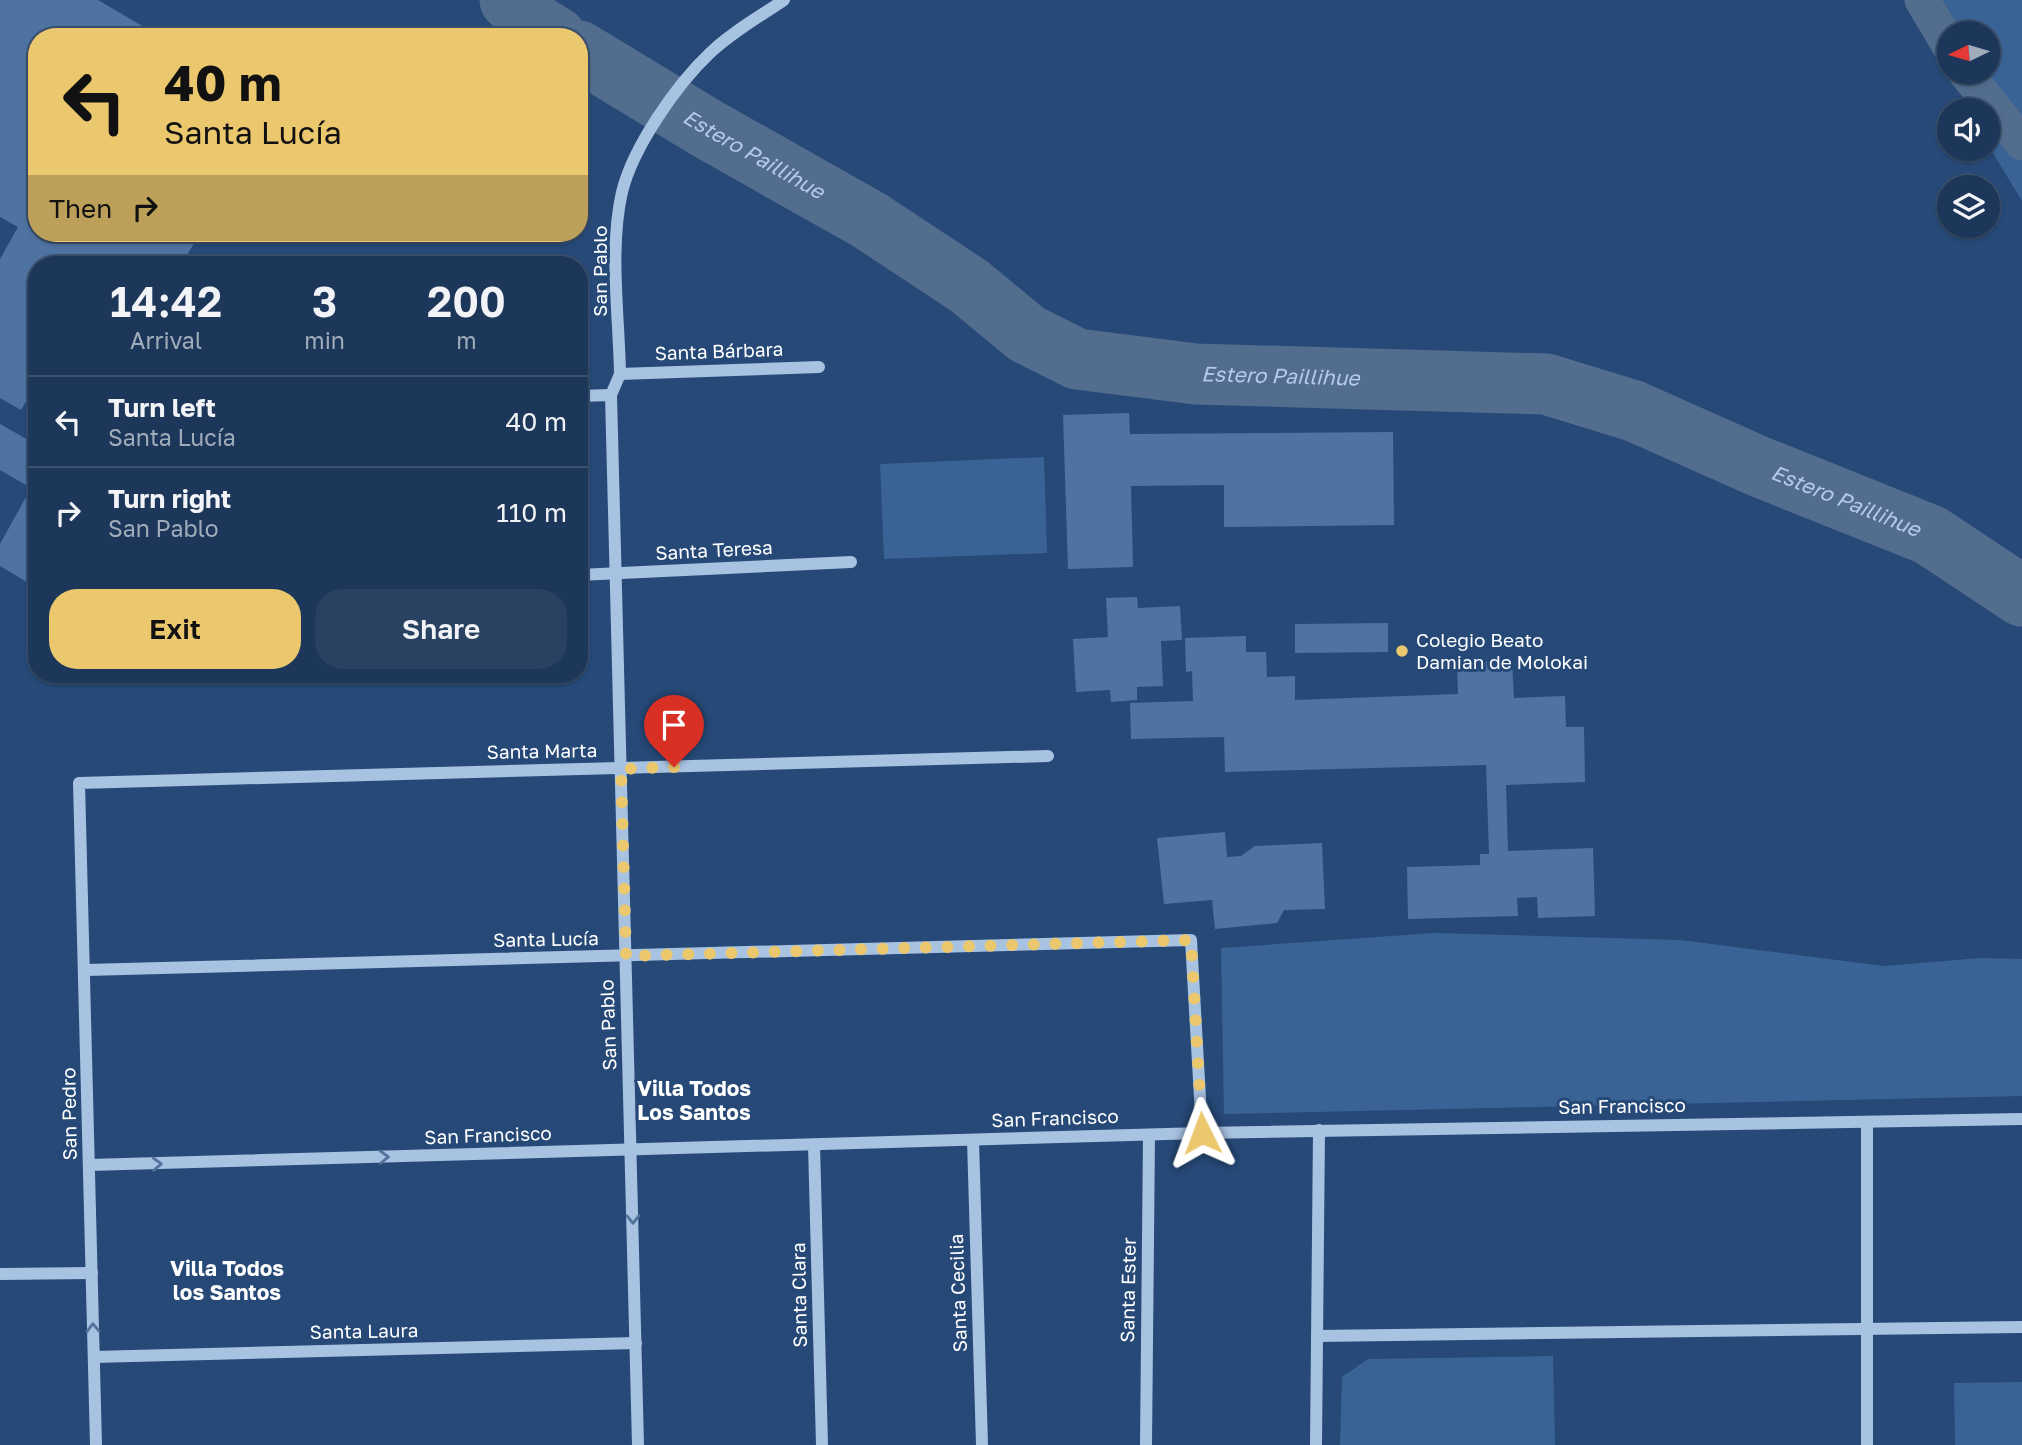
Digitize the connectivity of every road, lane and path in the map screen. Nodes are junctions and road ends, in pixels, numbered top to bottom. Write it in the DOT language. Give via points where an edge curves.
graph roads {
  1 [pos="784,0"];
  2 [pos="819,367"];
  3 [pos="621,374"];
  4 [pos="611,395"];
  5 [pos="588,396"];
  6 [pos="851,562"];
  7 [pos="616,574"];
  8 [pos="588,575"];
  9 [pos="1048,756"];
  10 [pos="621,769"];
  11 [pos="79,783"];
  12 [pos="626,956"];
  13 [pos="86,970"];
  14 [pos="2022,1119"];
  15 [pos="1867,1122"];
  16 [pos="1319,1130"];
  17 [pos="1202,1133"];
  18 [pos="1149,1135"];
  19 [pos="974,1140"];
  20 [pos="814,1145"];
  21 [pos="631,1150"];
  22 [pos="89,1166"];
  23 [pos="92,1273"];
  24 [pos="0,1274"];
  25 [pos="2022,1326"];
  26 [pos="1867,1329"];
  27 [pos="1317,1336"];
  28 [pos="636,1343"];
  29 [pos="94,1357"];
  30 [pos="96,1445"];
  31 [pos="638,1445"];
  32 [pos="822,1445"];
  33 [pos="982,1445"];
  34 [pos="1146,1445"];
  35 [pos="1317,1445"];
  36 [pos="1867,1445"];
  1 -- 3 [label="street, San Pablo" via="731,35 688,76 632,164 618,224"];
  2 -- 3 [label="street, Santa Bárbara"];
  3 -- 4 [label="street, San Pablo"];
  4 -- 5 [label="street"];
  4 -- 7 [label="street, San Pablo"];
  6 -- 7 [label="street, Santa Teresa"];
  7 -- 8 [label="street, Santa Teresa"];
  7 -- 10 [label="street, San Pablo"];
  9 -- 10 [label="street, Santa Marta"];
  10 -- 11 [label="street, Santa Marta"];
  10 -- 12 [label="street, San Pablo"];
  11 -- 13 [label="street, San Pedro"];
  12 -- 13 [label="street, Santa Lucía"];
  12 -- 17 [label="street, Santa Lucía" via="1191,940"];
  12 -- 21 [label="street, San Pablo"];
  13 -- 22 [label="street, San Pedro"];
  14 -- 15 [label="street, San Francisco"];
  15 -- 16 [label="street, San Francisco"];
  15 -- 26 [label="street"];
  16 -- 17 [label="street, San Francisco"];
  16 -- 27 [label="street"];
  17 -- 18 [label="street, San Francisco"];
  18 -- 19 [label="street, San Francisco"];
  18 -- 34 [label="street, Santa Ester"];
  19 -- 20 [label="street, San Francisco"];
  19 -- 33 [label="street, Santa Cecilia"];
  20 -- 21 [label="street, San Francisco"];
  20 -- 32 [label="street, Santa Clara"];
  22 -- 21 [label="street, San Francisco, one-way"];
  21 -- 28 [label="street, San Pablo, one-way"];
  22 -- 23 [label="street, San Pedro"];
  23 -- 24 [label="street"];
  29 -- 23 [label="street, San Pedro, one-way"];
  25 -- 26 [label="street"];
  26 -- 27 [label="street"];
  26 -- 36 [label="street"];
  27 -- 35 [label="street"];
  28 -- 29 [label="street, Santa Laura"];
  28 -- 31 [label="street, San Pablo"];
  29 -- 30 [label="street, San Pedro"];
}
